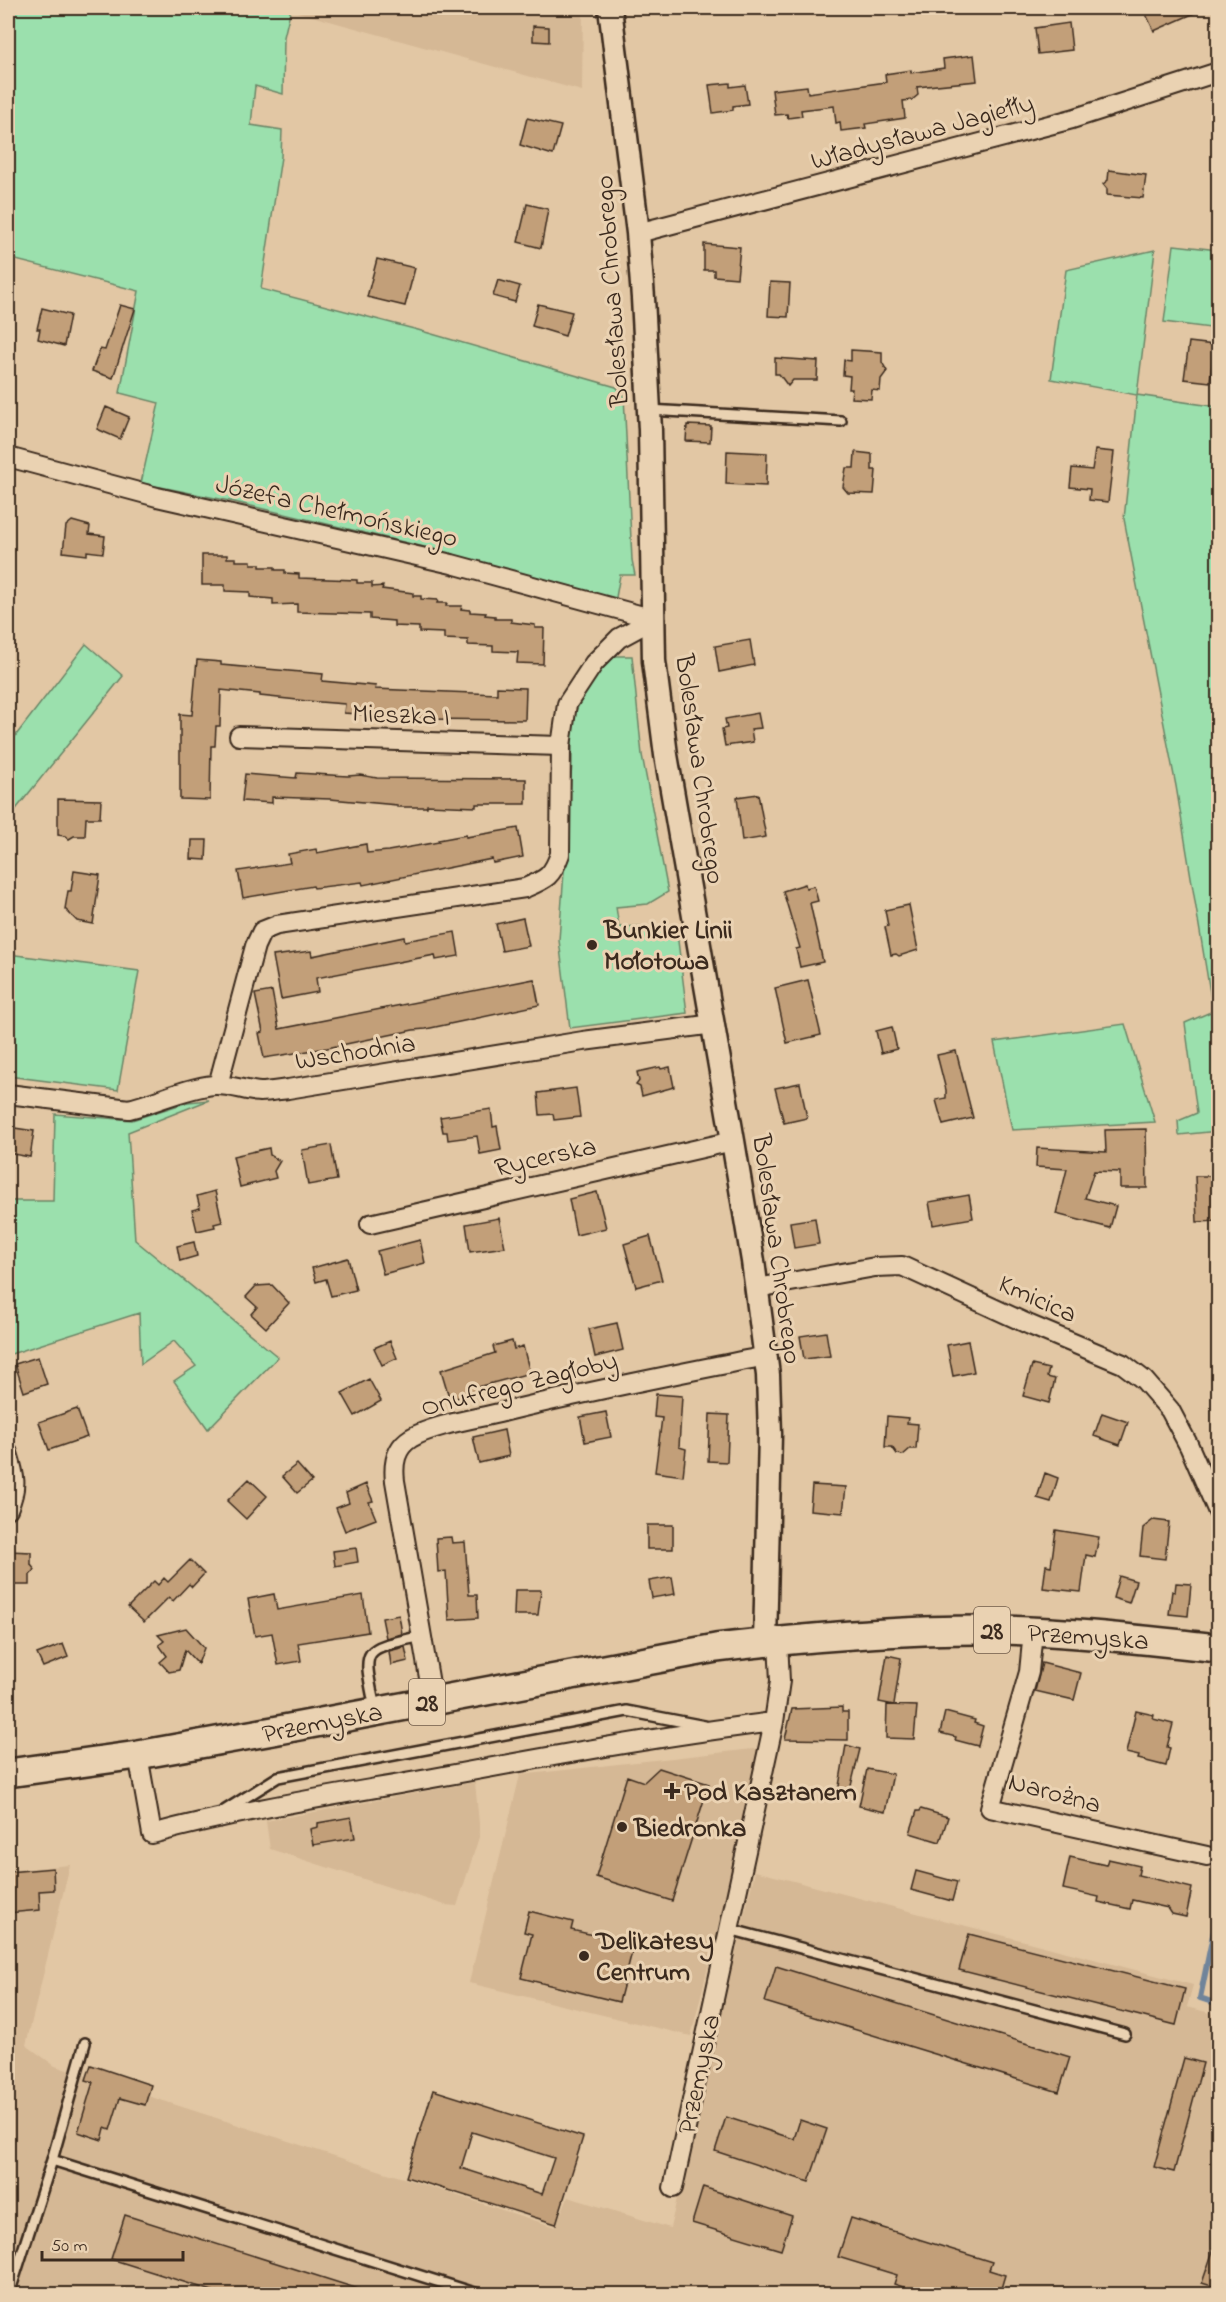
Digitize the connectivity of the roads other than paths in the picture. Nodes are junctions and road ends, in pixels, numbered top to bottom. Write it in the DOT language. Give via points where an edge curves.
graph roads {
  1 [pos="610,8"];
  2 [pos="1218,72"];
  3 [pos="638,233"];
  4 [pos="649,410"];
  5 [pos="841,421"];
  6 [pos="8,457"];
  7 [pos="654,619"];
  8 [pos="239,736"];
  9 [pos="561,746"];
  10 [pos="714,1024"];
  11 [pos="218,1085"];
  12 [pos="8,1094"];
  13 [pos="734,1141"];
  14 [pos="370,1224"];
  15 [pos="757,1288"];
  16 [pos="766,1356"];
  17 [pos="8,1453"];
  18 [pos="8,1509"];
  19 [pos="1218,1512"];
  20 [pos="1033,1631"];
  21 [pos="422,1636"];
  22 [pos="772,1642"];
  23 [pos="1218,1648"];
  24 [pos="433,1701"];
  25 [pos="376,1712"];
  26 [pos="774,1722"];
  27 [pos="718,1729"];
  28 [pos="138,1755"];
  29 [pos="8,1773"];
  30 [pos="214,1817"];
  31 [pos="1207,1856"];
  32 [pos="729,1929"];
  33 [pos="1125,2034"];
  34 [pos="86,2043"];
  35 [pos="52,2160"];
  36 [pos="673,2188"];
  37 [pos="9,2295"];
  38 [pos="478,2295"];
  1 -- 3 [label="street, Bolesława Chrobrego"];
  2 -- 3 [label="street, Władysława Jagiełły" via="1072,119"];
  3 -- 4 [label="street, Bolesława Chrobrego"];
  4 -- 5 [label="lane"];
  4 -- 7 [label="street, Bolesława Chrobrego"];
  6 -- 7 [label="street, Józefa Chełmońskiego" via="157,497 452,564"];
  7 -- 9 [label="street" via="619,638 594,663 567,704"];
  7 -- 10 [label="street, Bolesława Chrobrego" via="654,661 666,755"];
  8 -- 9 [label="street, Mieszka I"];
  9 -- 11 [label="street" via="560,854 546,879 525,888 277,925 262,932"];
  10 -- 11 [label="street, Wschodnia" via="288,1089 261,1092"];
  10 -- 13 [label="street, Bolesława Chrobrego"];
  11 -- 12 [label="street, Wschodnia" via="185,1090 129,1108"];
  13 -- 14 [label="street, Rycerska"];
  13 -- 15 [label="street, Bolesława Chrobrego"];
  15 -- 16 [label="street, Bolesława Chrobrego"];
  15 -- 19 [label="street, Kmicica" via="875,1267 902,1266 1123,1364 1144,1380 1170,1410"];
  16 -- 21 [label="street, Onufrego Zagłoby" via="549,1400 440,1428 412,1438 399,1448 394,1466"];
  16 -- 22 [label="street, Bolesława Chrobrego"];
  17 -- 18 [label="street" via="15,1484"];
  20 -- 22 [label="main road, Przemyska / 28" via="868,1633"];
  20 -- 23 [label="main road, Przemyska / 28"];
  20 -- 31 [label="street, Narożna" via="1029,1672 990,1808"];
  21 -- 24 [label="street, Onufrego Zagłoby"];
  21 -- 25 [label="lane" via="371,1650 367,1665"];
  22 -- 24 [label="main road, Przemyska / 28" via="706,1650"];
  22 -- 26 [label="street, Przemyska" via="780,1681"];
  24 -- 25 [label="main road, Przemyska / 28"];
  25 -- 28 [label="main road, Przemyska / 28"];
  26 -- 27 [label="street"];
  26 -- 32 [label="street, Przemyska"];
  27 -- 30 [label="street"];
  27 -- 30 [label="lane" via="627,1711 278,1777"];
  28 -- 29 [label="main road, Przemyska / 28"];
  28 -- 30 [label="street" via="152,1834"];
  32 -- 33 [label="lane"];
  32 -- 36 [label="street, Przemyska"];
  34 -- 35 [label="lane"];
  35 -- 37 [label="lane"];
  35 -- 38 [label="lane"];
}
